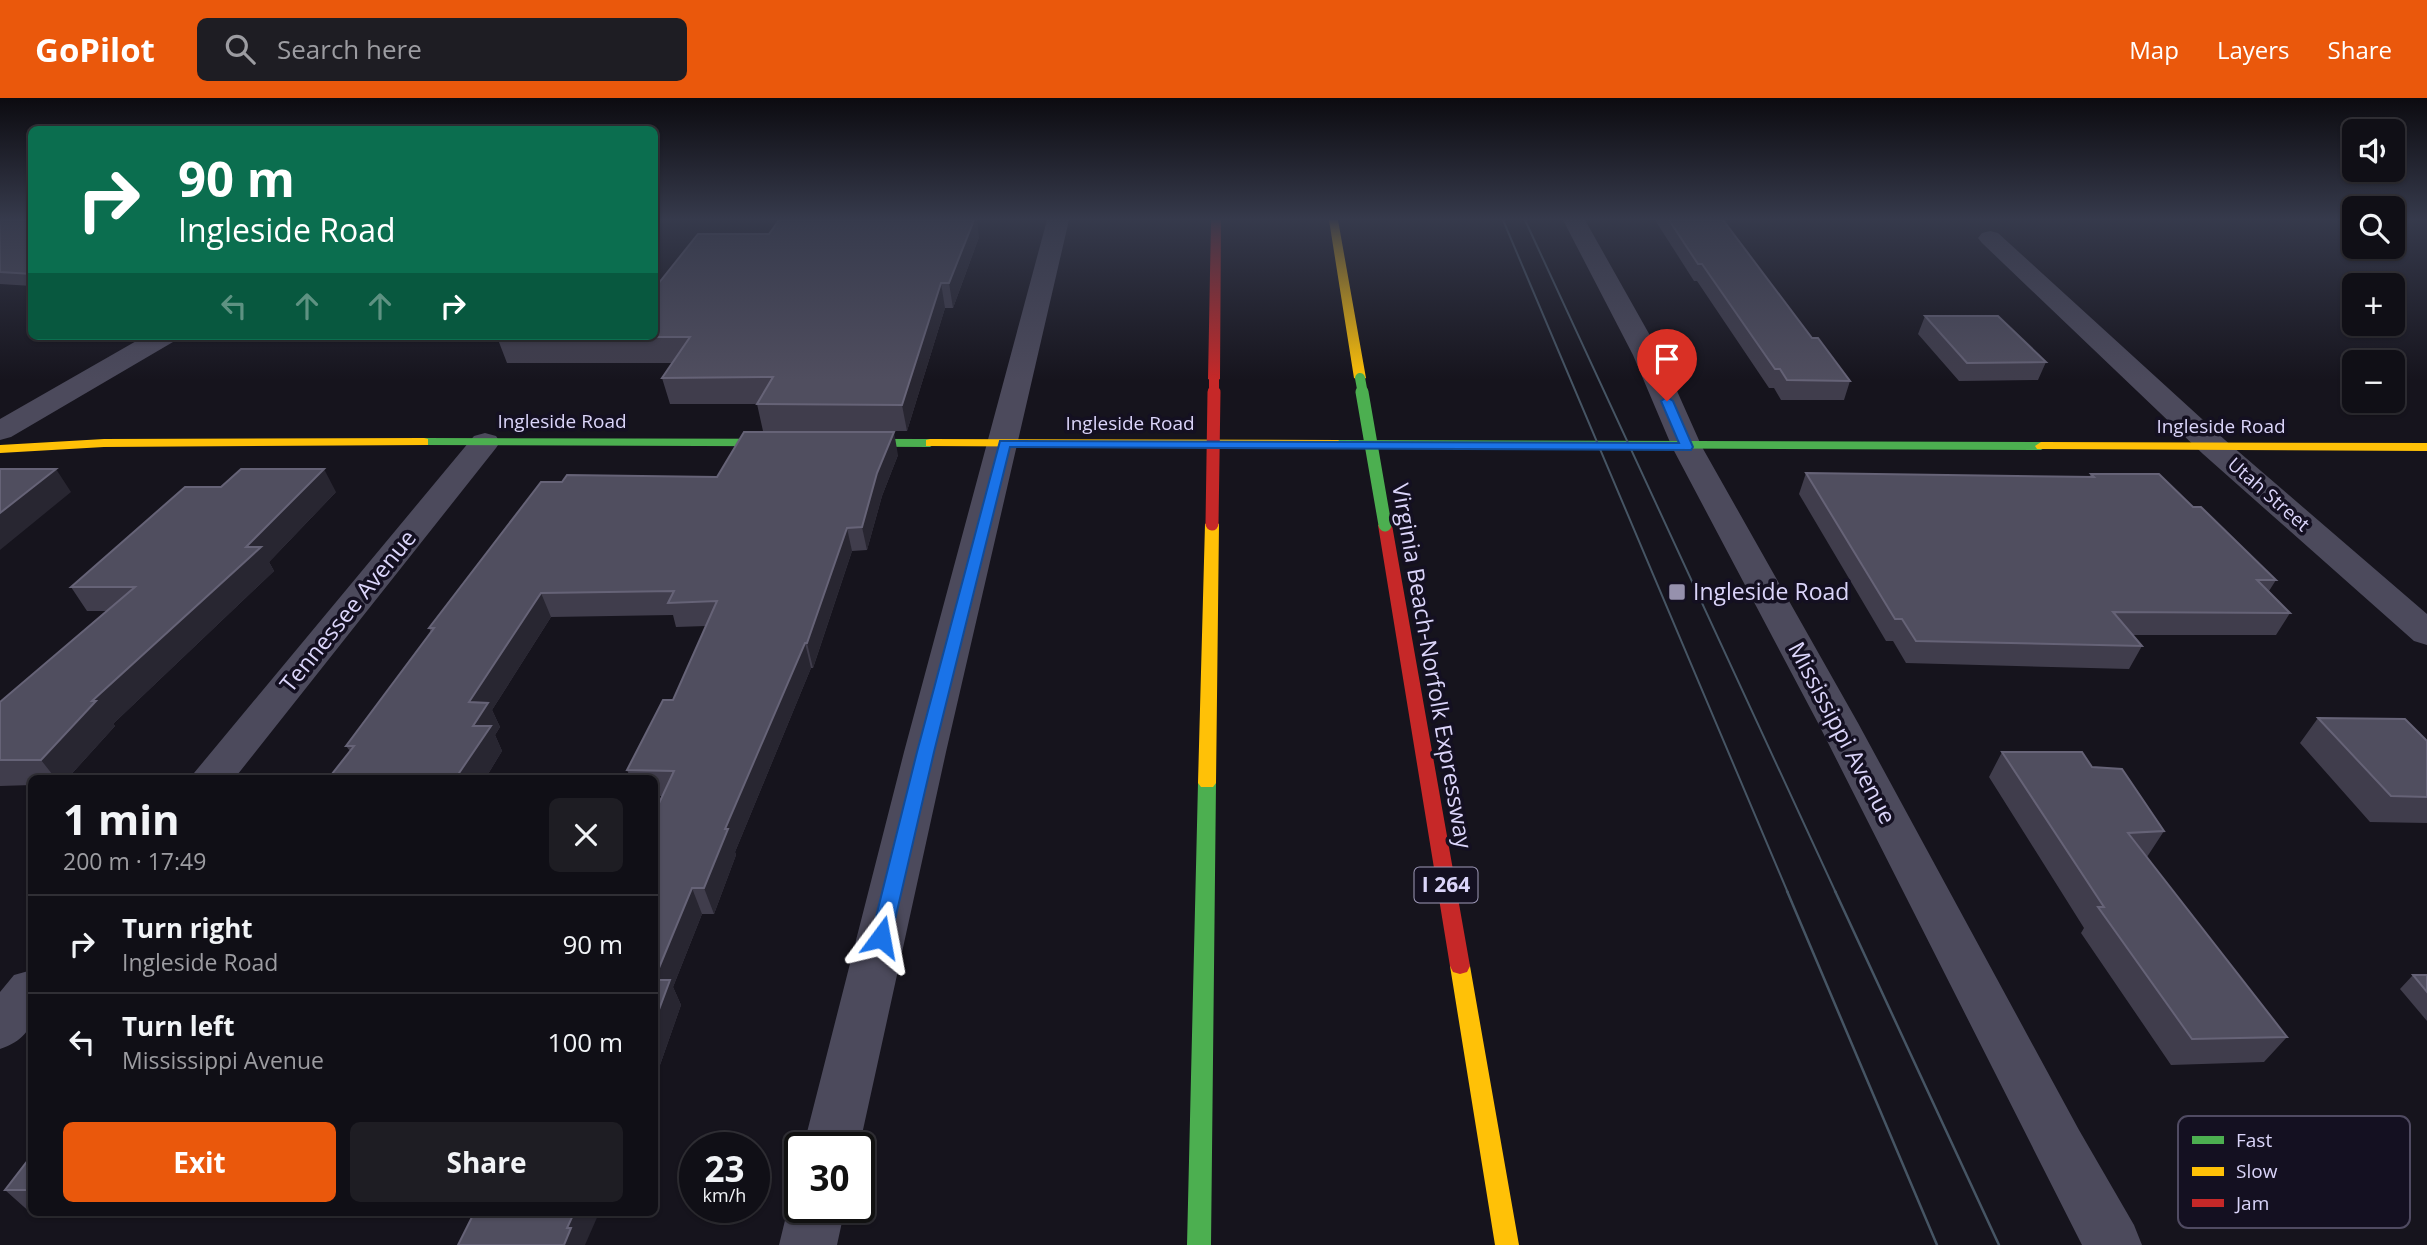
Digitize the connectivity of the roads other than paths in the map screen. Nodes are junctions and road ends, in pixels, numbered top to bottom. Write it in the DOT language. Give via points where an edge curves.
graph roads {
  1 [pos="1045,274"];
  2 [pos="1215,274"];
  3 [pos="1342,274"];
  4 [pos="1603,274"];
  5 [pos="2027,274"];
  6 [pos="157,340"];
  7 [pos="0,431"];
  8 [pos="485,442"];
  9 [pos="1004,443"];
  10 [pos="1687,447"];
  11 [pos="2214,447"];
  12 [pos="2427,447"];
  13 [pos="0,449"];
  14 [pos="2427,633"];
  15 [pos="213,775"];
  16 [pos="28,995"];
  17 [pos="0,1027"];
  18 [pos="835,1132"];
  19 [pos="813,1223"];
  20 [pos="808,1245"];
  21 [pos="1199,1245"];
  22 [pos="1507,1245"];
  23 [pos="2113,1245"];
  1 -- 9 [label="street"];
  2 -- 21 [label="main road, bridge"];
  3 -- 22 [label="main road, Virginia Beach-Norfolk Expressway / I 264, bridge"];
  4 -- 10 [label="street, Mississippi Avenue" via="1647,355"];
  5 -- 11 [label="street, Utah Street"];
  6 -- 7 [label="street"];
  8 -- 9 [label="main road, Ingleside Road"];
  8 -- 13 [label="main road, Ingleside Road" via="104,443"];
  8 -- 15 [label="street, Tennessee Avenue"];
  9 -- 10 [label="main road, Ingleside Road"];
  9 -- 18 [label="street"];
  10 -- 11 [label="main road, Ingleside Road"];
  10 -- 23 [label="street, Mississippi Avenue"];
  11 -- 12 [label="main road, Ingleside Road"];
  11 -- 14 [label="street, Utah Street"];
  16 -- 17 [label="street"];
  19 -- 20 [label="street"];
}
